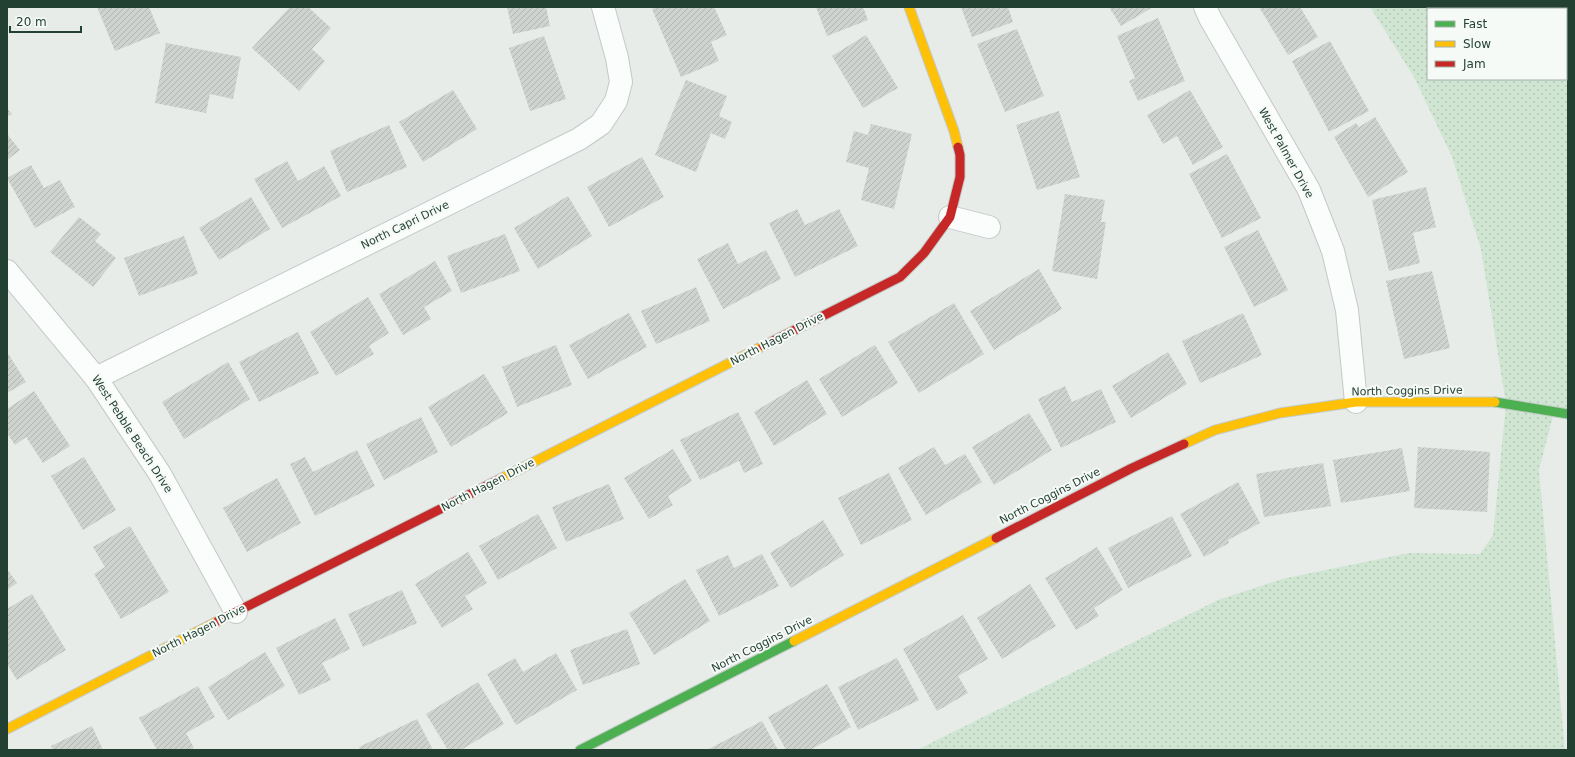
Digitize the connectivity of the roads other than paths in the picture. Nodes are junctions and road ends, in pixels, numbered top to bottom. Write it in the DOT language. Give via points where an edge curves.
graph roads {
  1 [pos="603,7"];
  2 [pos="909,7"];
  3 [pos="1205,7"];
  4 [pos="950,217"];
  5 [pos="989,227"];
  6 [pos="7,271"];
  7 [pos="96,378"];
  8 [pos="1356,402"];
  9 [pos="1568,414"];
  10 [pos="236,612"];
  11 [pos="7,729"];
  12 [pos="580,750"];
  1 -- 7 [label="street, North Capri Drive" via="621,82 616,101 601,124 579,139"];
  2 -- 4 [label="street, North Hagen Drive" via="954,131 960,155 960,176"];
  3 -- 8 [label="street, West Palmer Drive" via="1309,190 1333,251 1347,310"];
  4 -- 5 [label="street"];
  4 -- 10 [label="street, North Hagen Drive" via="924,254 900,277"];
  6 -- 7 [label="street, West Pebble Beach Drive"];
  7 -- 10 [label="street, West Pebble Beach Drive" via="160,474"];
  8 -- 9 [label="street, North Coggins Drive" via="1492,401"];
  8 -- 12 [label="street, North Coggins Drive" via="1280,413 1215,430 1132,468"];
  10 -- 11 [label="street, North Hagen Drive"];
}
